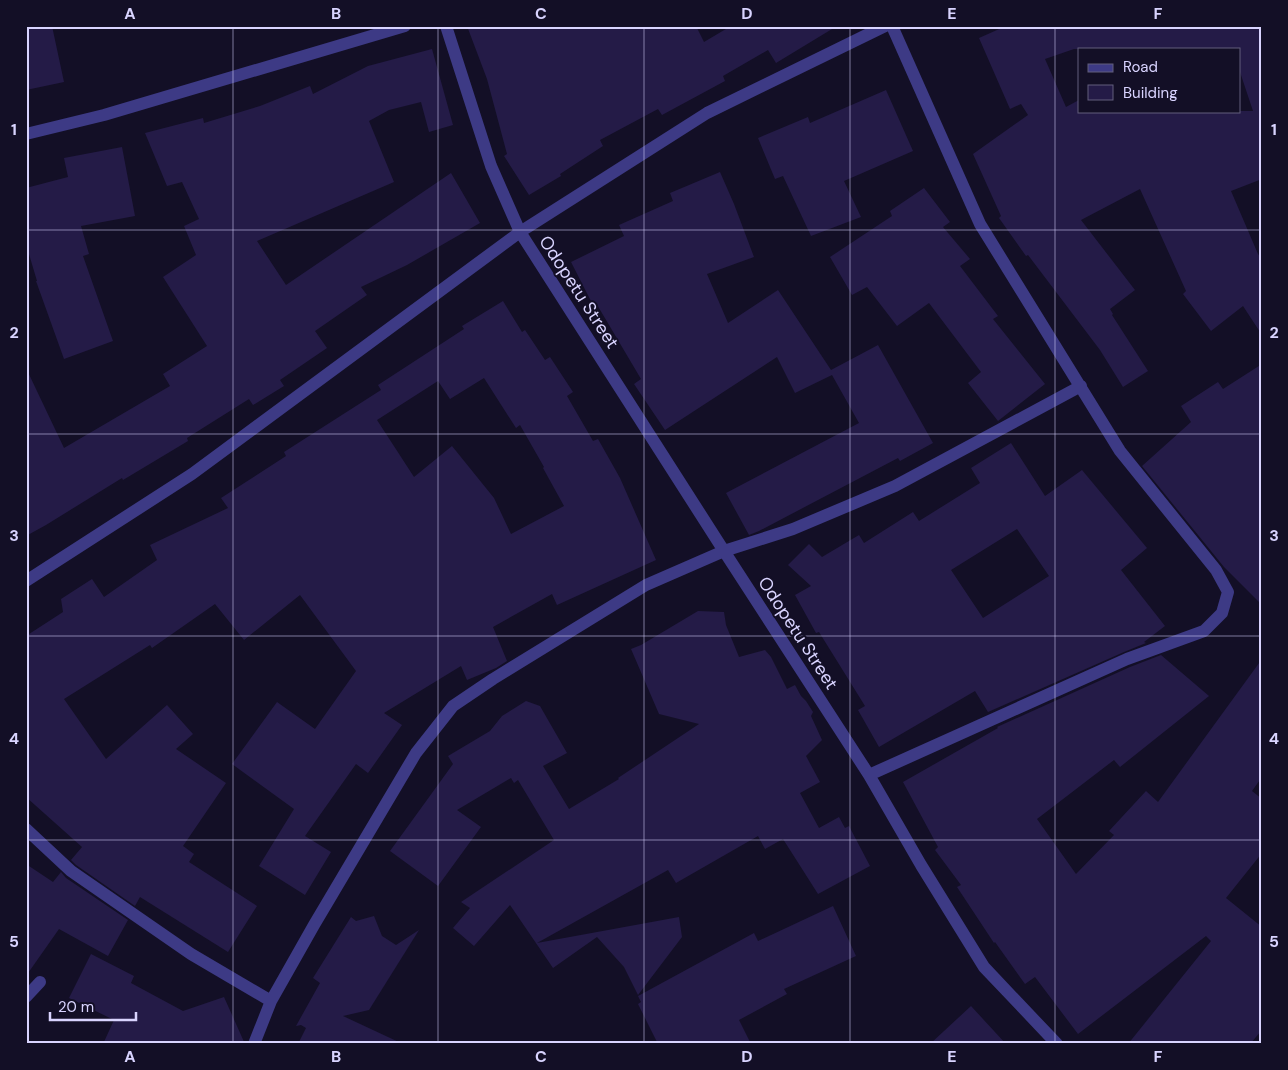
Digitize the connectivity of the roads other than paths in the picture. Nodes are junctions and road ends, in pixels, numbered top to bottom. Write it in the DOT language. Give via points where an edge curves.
graph roads {
  1 [pos="404,26"];
  2 [pos="446,26"];
  3 [pos="885,26"];
  4 [pos="892,26"];
  5 [pos="26,134"];
  6 [pos="520,232"];
  7 [pos="1081,386"];
  8 [pos="724,551"];
  9 [pos="26,581"];
  10 [pos="869,775"];
  11 [pos="26,829"];
  12 [pos="40,982"];
  13 [pos="26,998"];
  14 [pos="271,1001"];
  15 [pos="254,1044"];
  16 [pos="1057,1044"];
  1 -- 5 [label="street" via="104,115"];
  2 -- 6 [label="street, Odopetu Street" via="490,166"];
  3 -- 6 [label="street" via="707,113"];
  4 -- 7 [label="street" via="980,224"];
  6 -- 8 [label="street, Odopetu Street"];
  6 -- 9 [label="street" via="192,474"];
  7 -- 8 [label="street" via="895,486 793,529"];
  7 -- 10 [label="street" via="1120,450 1216,570 1228,592 1222,613 1204,631 1127,659"];
  8 -- 10 [label="street, Odopetu Street"];
  8 -- 14 [label="street" via="646,585 453,706 416,753"];
  10 -- 16 [label="street, Odopetu Street" via="984,967"];
  11 -- 14 [label="street" via="71,871 191,954"];
  12 -- 13 [label="street"];
  14 -- 15 [label="street"];
}
